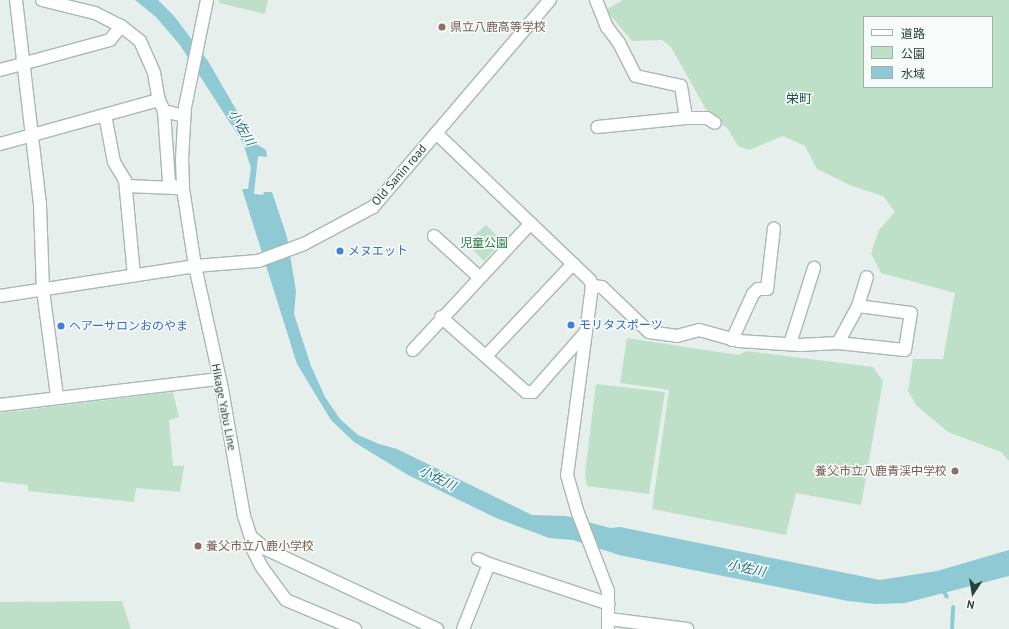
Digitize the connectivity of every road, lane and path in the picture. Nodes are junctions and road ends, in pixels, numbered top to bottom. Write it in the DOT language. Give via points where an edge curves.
graph roads {
  1 [pos="16,0"];
  2 [pos="42,0"];
  3 [pos="207,0"];
  4 [pos="550,0"];
  5 [pos="596,0"];
  6 [pos="121,26"];
  7 [pos="24,63"];
  8 [pos="0,70"];
  9 [pos="161,105"];
  10 [pos="185,111"];
  11 [pos="105,115"];
  12 [pos="686,118"];
  13 [pos="715,123"];
  14 [pos="597,127"];
  15 [pos="436,133"];
  16 [pos="32,135"];
  17 [pos="0,144"];
  18 [pos="126,186"];
  19 [pos="179,189"];
  20 [pos="531,223"];
  21 [pos="774,228"];
  22 [pos="434,236"];
  23 [pos="573,264"];
  24 [pos="195,266"];
  25 [pos="814,268"];
  26 [pos="134,276"];
  27 [pos="479,277"];
  28 [pos="867,277"];
  29 [pos="592,286"];
  30 [pos="43,290"];
  31 [pos="0,296"];
  32 [pos="858,306"];
  33 [pos="441,317"];
  34 [pos="584,334"];
  35 [pos="732,340"];
  36 [pos="838,343"];
  37 [pos="790,344"];
  38 [pos="413,350"];
  39 [pos="486,356"];
  40 [pos="220,379"];
  41 [pos="57,397"];
  42 [pos="0,405"];
  43 [pos="251,537"];
  44 [pos="478,559"];
  45 [pos="490,564"];
  46 [pos="609,604"];
  47 [pos="608,624"];
  48 [pos="355,629"];
  49 [pos="437,629"];
  50 [pos="463,629"];
  51 [pos="687,629"];
  1 -- 7 [label="street"];
  2 -- 6 [label="street" via="95,13"];
  3 -- 10 [label="street"];
  4 -- 15 [label="street, Old Sanin road"];
  5 -- 12 [label="street" via="606,27 619,43 636,76 681,86"];
  6 -- 7 [label="street" via="110,40"];
  6 -- 9 [label="street" via="140,41 154,73"];
  7 -- 8 [label="street"];
  7 -- 16 [label="street"];
  9 -- 10 [label="street"];
  9 -- 11 [label="street"];
  9 -- 19 [label="street" via="169,182"];
  10 -- 19 [label="street"];
  11 -- 16 [label="street"];
  11 -- 18 [label="street" via="114,162"];
  12 -- 13 [label="street" via="707,118"];
  12 -- 14 [label="street"];
  15 -- 20 [label="street"];
  15 -- 24 [label="street, Old Sanin road" via="372,206 304,244 258,261"];
  16 -- 17 [label="street"];
  16 -- 30 [label="street" via="40,205"];
  18 -- 19 [label="street"];
  18 -- 26 [label="street"];
  19 -- 24 [label="street, Hikage Yabu Line"];
  20 -- 23 [label="street"];
  20 -- 27 [label="street"];
  21 -- 35 [label="street" via="767,289 758,289 753,294"];
  22 -- 27 [label="street"];
  23 -- 29 [label="street" via="590,280"];
  23 -- 39 [label="street"];
  24 -- 26 [label="street"];
  24 -- 40 [label="street, Hikage Yabu Line"];
  25 -- 37 [label="street"];
  26 -- 30 [label="street"];
  27 -- 33 [label="street"];
  28 -- 32 [label="street"];
  29 -- 34 [label="street"];
  29 -- 35 [label="street" via="602,288 649,332 677,336 699,330"];
  30 -- 31 [label="street"];
  30 -- 41 [label="street"];
  32 -- 36 [label="street"];
  32 -- 36 [label="street" via="910,313 905,350"];
  33 -- 38 [label="street"];
  33 -- 39 [label="street"];
  34 -- 39 [label="street" via="533,392 526,392"];
  34 -- 46 [label="street" via="568,462 570,488 608,591"];
  35 -- 37 [label="street"];
  36 -- 37 [label="street"];
  40 -- 41 [label="street"];
  40 -- 43 [label="street, Hikage Yabu Line" via="244,516"];
  41 -- 42 [label="street"];
  43 -- 48 [label="street, Hikage Yabu Line" via="253,550 261,566 286,600"];
  43 -- 49 [label="street" via="266,549"];
  44 -- 45 [label="street"];
  45 -- 46 [label="street"];
  45 -- 50 [label="street"];
  46 -- 47 [label="street"];
  47 -- 51 [label="street"];
}
